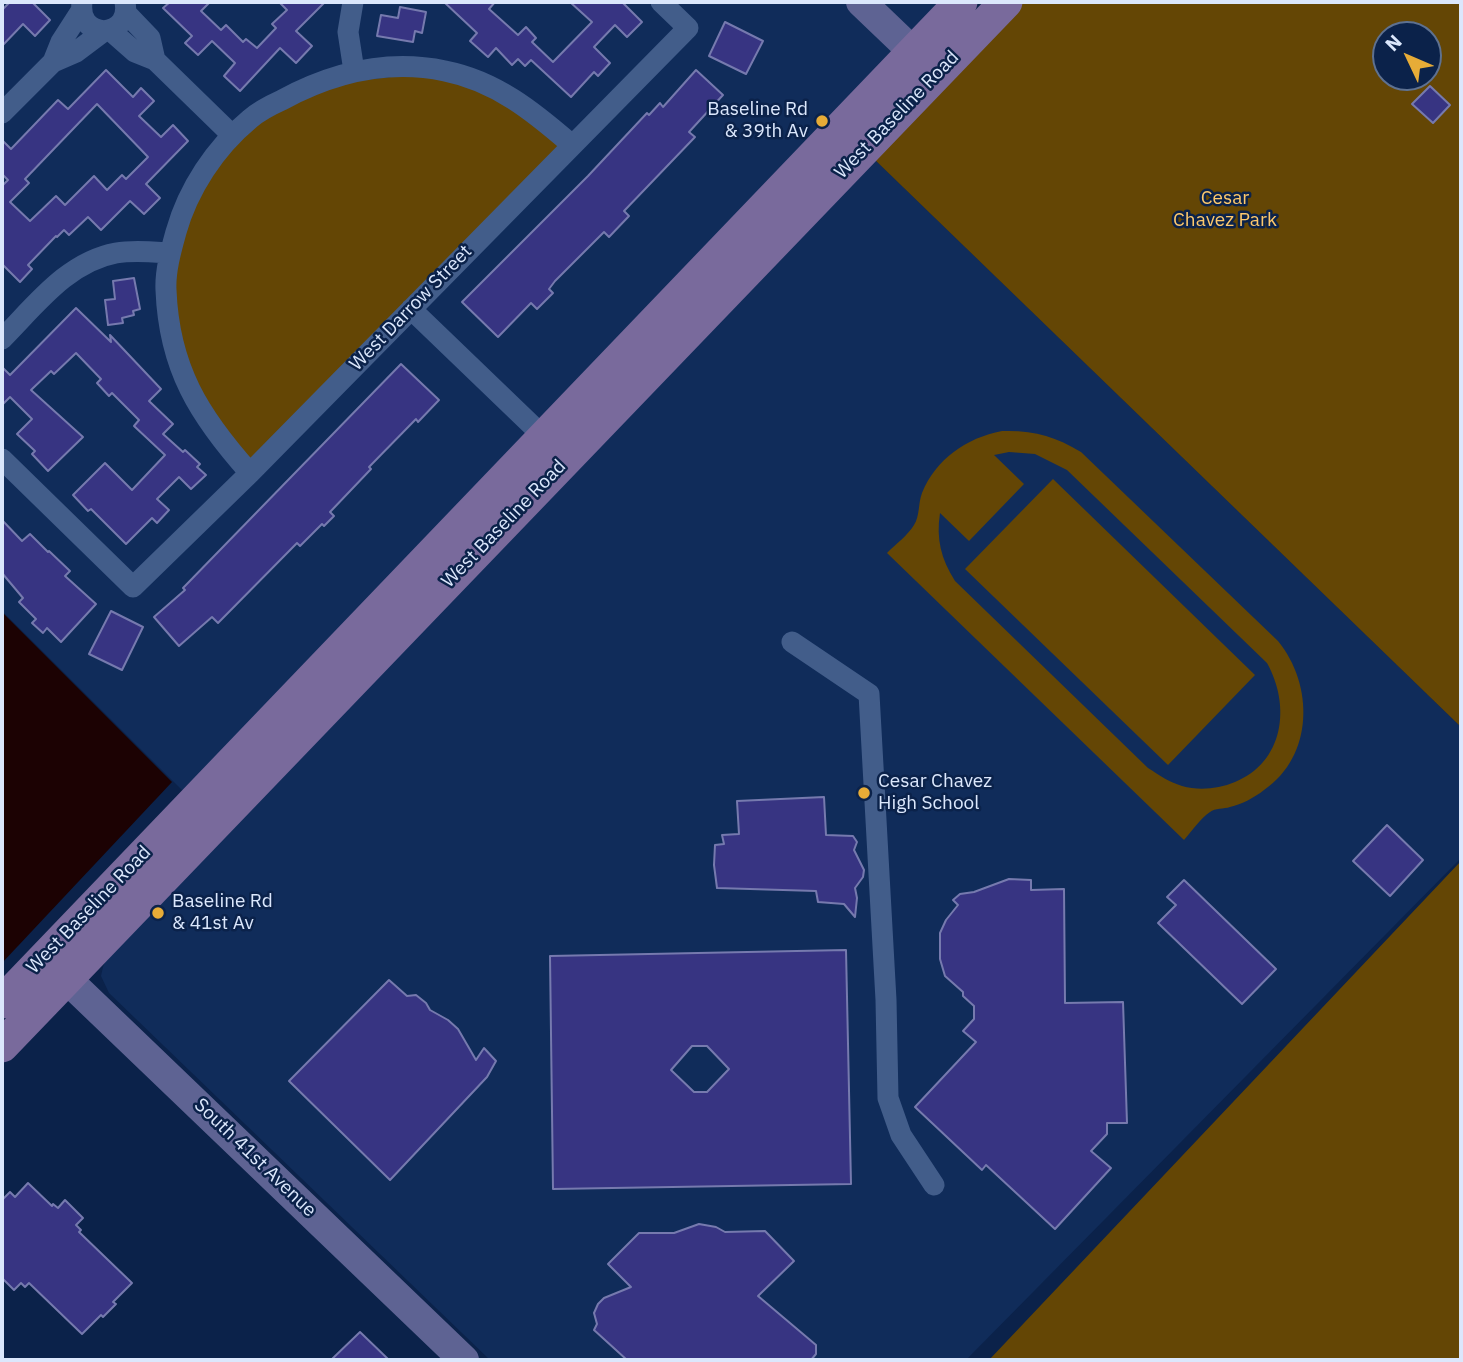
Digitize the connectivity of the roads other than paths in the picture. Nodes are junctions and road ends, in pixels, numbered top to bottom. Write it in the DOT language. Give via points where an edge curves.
graph roads {
  1 [pos="353,2"];
  2 [pos="662,2"];
  3 [pos="861,2"];
  4 [pos="961,2"];
  5 [pos="1006,2"];
  6 [pos="81,4"];
  7 [pos="127,5"];
  8 [pos="107,31"];
  9 [pos="155,60"];
  10 [pos="53,62"];
  11 [pos="924,63"];
  12 [pos="354,71"];
  13 [pos="2,113"];
  14 [pos="232,135"];
  15 [pos="572,145"];
  16 [pos="170,253"];
  17 [pos="411,309"];
  18 [pos="2,339"];
  19 [pos="543,436"];
  20 [pos="2,459"];
  21 [pos="250,473"];
  22 [pos="792,642"];
  23 [pos="56,968"];
  24 [pos="2,1002"];
  25 [pos="2,1046"];
  26 [pos="934,1185"];
  27 [pos="452,1356"];
  1 -- 12 [label="street" via="348,32"];
  2 -- 15 [label="street, West Darrow Street" via="688,28"];
  3 -- 11 [label="street"];
  4 -- 11 [label="main road, West Baseline Road"];
  5 -- 11 [label="main road, West Baseline Road"];
  6 -- 8 [label="street" via="86,23"];
  6 -- 10 [label="street"];
  7 -- 8 [label="street" via="120,24"];
  7 -- 9 [label="street" via="150,38"];
  8 -- 9 [label="street"];
  8 -- 10 [label="street"];
  9 -- 14 [label="street"];
  10 -- 13 [label="street"];
  11 -- 19 [label="main road, West Baseline Road"];
  11 -- 23 [label="main road, West Baseline Road"];
  12 -- 14 [label="street" via="308,86 252,116"];
  12 -- 15 [label="street" via="397,66 446,71 491,86 531,109"];
  14 -- 16 [label="street" via="202,174 182,211"];
  15 -- 17 [label="street, West Darrow Street"];
  16 -- 18 [label="street" via="115,253 77,268"];
  16 -- 21 [label="street" via="169,319 185,382 216,435"];
  17 -- 19 [label="street"];
  17 -- 21 [label="street, West Darrow Street"];
  19 -- 23 [label="main road, West Baseline Road"];
  20 -- 21 [label="street, West Darrow Street" via="133,587"];
  22 -- 26 [label="street" via="869,694 888,1098 901,1135"];
  23 -- 24 [label="main road, West Baseline Road"];
  23 -- 25 [label="main road, West Baseline Road"];
  23 -- 27 [label="street, South 41st Avenue"];
}
